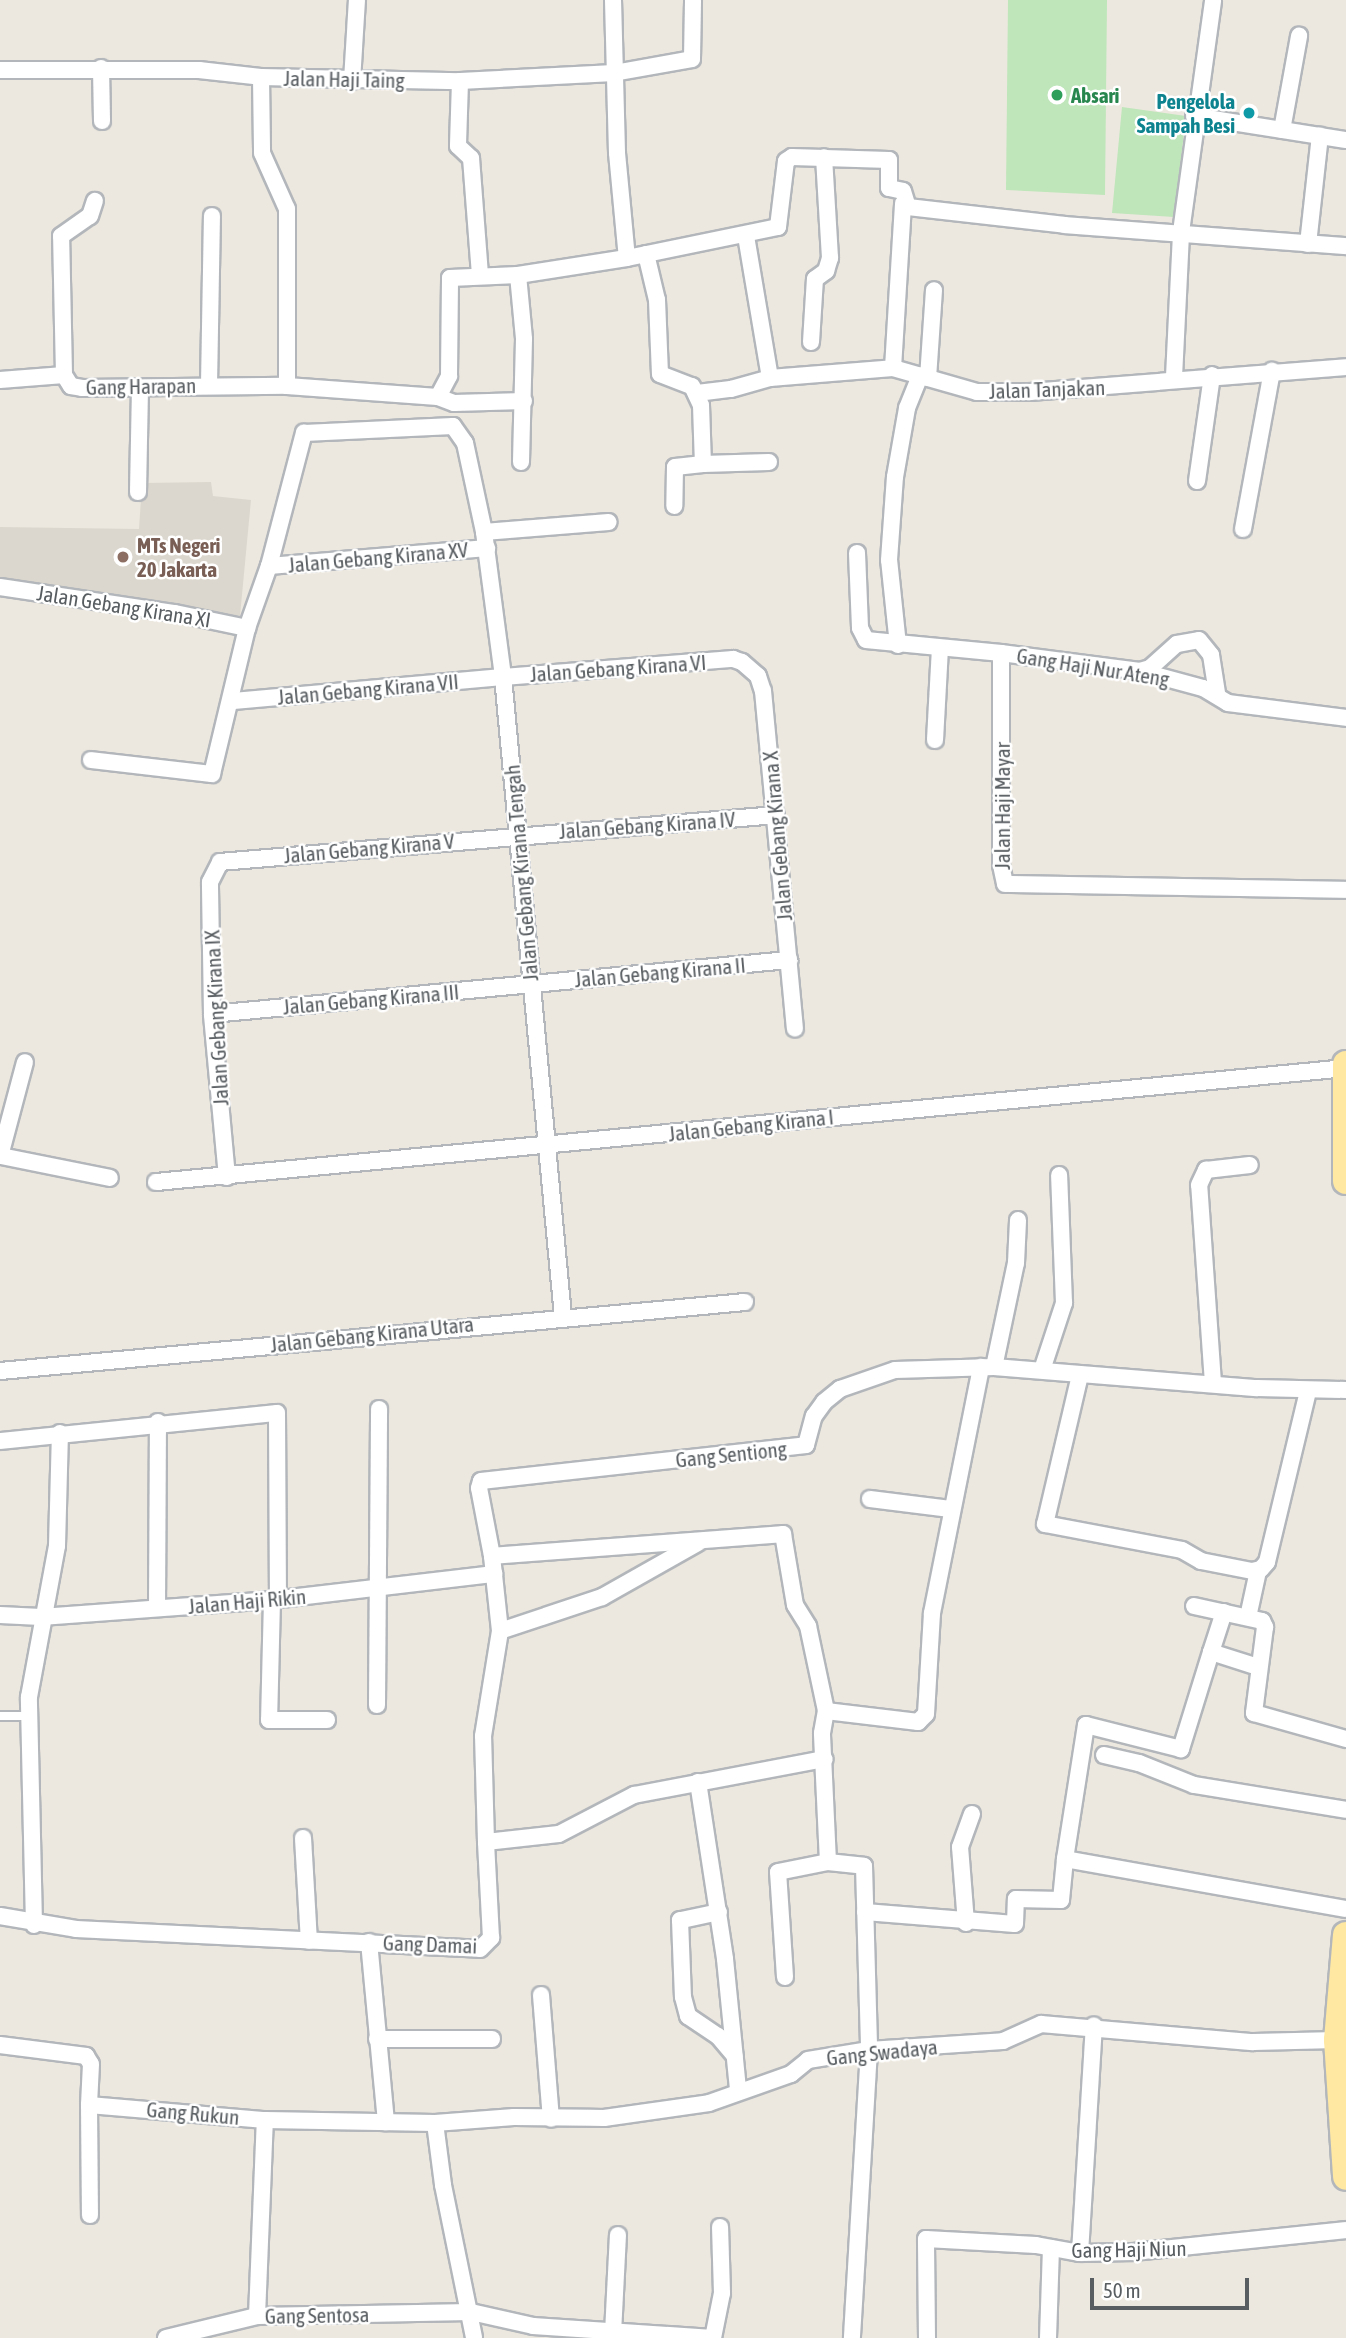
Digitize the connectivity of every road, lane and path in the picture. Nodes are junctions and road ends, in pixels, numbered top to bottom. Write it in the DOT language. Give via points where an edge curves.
graph roads {
  1 [pos="357,0"];
  2 [pos="613,0"];
  3 [pos="693,0"];
  4 [pos="1213,0"];
  5 [pos="1299,36"];
  6 [pos="101,68"];
  7 [pos="0,70"];
  8 [pos="614,73"];
  9 [pos="261,77"];
  10 [pos="352,80"];
  11 [pos="460,81"];
  12 [pos="1194,116"];
  13 [pos="102,121"];
  14 [pos="1282,130"];
  15 [pos="1320,136"];
  16 [pos="1346,140"];
  17 [pos="824,157"];
  18 [pos="95,201"];
  19 [pos="903,203"];
  20 [pos="212,216"];
  21 [pos="1181,232"];
  22 [pos="746,236"];
  23 [pos="1308,244"];
  24 [pos="1346,246"];
  25 [pos="646,254"];
  26 [pos="627,258"];
  27 [pos="518,275"];
  28 [pos="480,276"];
  29 [pos="934,290"];
  30 [pos="811,342"];
  31 [pos="1346,367"];
  32 [pos="894,368"];
  33 [pos="1272,371"];
  34 [pos="64,375"];
  35 [pos="1212,375"];
  36 [pos="924,376"];
  37 [pos="1174,377"];
  38 [pos="770,378"];
  39 [pos="0,380"];
  40 [pos="209,384"];
  41 [pos="288,386"];
  42 [pos="140,390"];
  43 [pos="697,393"];
  44 [pos="438,397"];
  45 [pos="524,401"];
  46 [pos="522,462"];
  47 [pos="769,463"];
  48 [pos="703,464"];
  49 [pos="1197,481"];
  50 [pos="138,492"];
  51 [pos="674,506"];
  52 [pos="609,522"];
  53 [pos="1243,528"];
  54 [pos="485,540"];
  55 [pos="858,553"];
  56 [pos="269,566"];
  57 [pos="0,587"];
  58 [pos="247,628"];
  59 [pos="898,645"];
  60 [pos="940,648"];
  61 [pos="1001,653"];
  62 [pos="733,659"];
  63 [pos="1140,671"];
  64 [pos="503,677"];
  65 [pos="1217,694"];
  66 [pos="233,701"];
  67 [pos="1346,718"];
  68 [pos="935,740"];
  69 [pos="90,760"];
  70 [pos="776,815"];
  71 [pos="517,835"];
  72 [pos="220,862"];
  73 [pos="1346,890"];
  74 [pos="789,960"];
  75 [pos="531,984"];
  76 [pos="212,1014"];
  77 [pos="795,1028"];
  78 [pos="25,1062"];
  79 [pos="1346,1066"];
  80 [pos="545,1145"];
  81 [pos="0,1156"];
  82 [pos="1250,1165"];
  83 [pos="1345,1172"];
  84 [pos="1059,1175"];
  85 [pos="227,1177"];
  86 [pos="110,1178"];
  87 [pos="156,1182"];
  88 [pos="1018,1220"];
  89 [pos="745,1303"];
  90 [pos="563,1316"];
  91 [pos="988,1367"];
  92 [pos="1042,1370"];
  93 [pos="0,1371"];
  94 [pos="1080,1375"];
  95 [pos="1213,1383"];
  96 [pos="1346,1390"];
  97 [pos="1308,1391"];
  98 [pos="379,1409"];
  99 [pos="158,1422"];
  100 [pos="60,1433"];
  101 [pos="0,1441"];
  102 [pos="870,1499"];
  103 [pos="950,1509"];
  104 [pos="702,1541"];
  105 [pos="492,1556"];
  106 [pos="1258,1571"];
  107 [pos="494,1574"];
  108 [pos="378,1589"];
  109 [pos="275,1599"];
  110 [pos="1194,1606"];
  111 [pos="157,1608"];
  112 [pos="1224,1612"];
  113 [pos="0,1615"];
  114 [pos="1248,1617"];
  115 [pos="41,1618"];
  116 [pos="500,1631"];
  117 [pos="1211,1652"];
  118 [pos="1258,1667"];
  119 [pos="377,1705"];
  120 [pos="826,1711"];
  121 [pos="0,1716"];
  122 [pos="28,1716"];
  123 [pos="327,1720"];
  124 [pos="1346,1739"];
  125 [pos="1104,1755"];
  126 [pos="825,1759"];
  127 [pos="698,1782"];
  128 [pos="1346,1810"];
  129 [pos="972,1814"];
  130 [pos="303,1838"];
  131 [pos="486,1842"];
  132 [pos="1065,1859"];
  133 [pos="828,1862"];
  134 [pos="1346,1909"];
  135 [pos="719,1912"];
  136 [pos="865,1912"];
  137 [pos="0,1916"];
  138 [pos="966,1923"];
  139 [pos="34,1925"];
  140 [pos="1346,1935"];
  141 [pos="309,1941"];
  142 [pos="369,1942"];
  143 [pos="785,1977"];
  144 [pos="1343,1983"];
  145 [pos="541,1994"];
  146 [pos="1094,2025"];
  147 [pos="377,2039"];
  148 [pos="492,2039"];
  149 [pos="1337,2040"];
  150 [pos="0,2045"];
  151 [pos="869,2050"];
  152 [pos="735,2057"];
  153 [pos="738,2090"];
  154 [pos="89,2105"];
  155 [pos="551,2119"];
  156 [pos="265,2120"];
  157 [pos="386,2122"];
  158 [pos="435,2123"];
  159 [pos="1346,2178"];
  160 [pos="90,2215"];
  161 [pos="720,2227"];
  162 [pos="1346,2230"];
  163 [pos="618,2235"];
  164 [pos="1051,2248"];
  165 [pos="1080,2253"];
  166 [pos="471,2312"];
  167 [pos="257,2316"];
  168 [pos="613,2333"];
  169 [pos="650,2337"];
  170 [pos="166,2338"];
  171 [pos="474,2338"];
  172 [pos="713,2338"];
  173 [pos="852,2338"];
  174 [pos="926,2338"];
  175 [pos="1048,2338"];
  1 -- 10 [label="street"];
  2 -- 8 [label="street"];
  3 -- 8 [label="street, Jalan Haji Taing" via="693,55 687,63"];
  4 -- 12 [label="street"];
  5 -- 14 [label="street"];
  6 -- 7 [label="street, Jalan Haji Taing"];
  6 -- 9 [label="street, Jalan Haji Taing"];
  6 -- 13 [label="street"];
  8 -- 11 [label="street, Jalan Haji Taing"];
  8 -- 26 [label="street"];
  9 -- 10 [label="street, Jalan Haji Taing"];
  9 -- 41 [label="street" via="262,153 287,209"];
  10 -- 11 [label="street, Jalan Haji Taing"];
  11 -- 28 [label="street" via="458,146 471,158"];
  12 -- 14 [label="street"];
  12 -- 21 [label="street"];
  14 -- 15 [label="street"];
  15 -- 16 [label="street"];
  15 -- 23 [label="street"];
  17 -- 19 [label="street" via="889,160 890,188 903,191"];
  17 -- 22 [label="street" via="787,158 780,225"];
  17 -- 30 [label="street" via="824,219 830,258 826,271 815,278"];
  18 -- 34 [label="street" via="90,216 61,236"];
  19 -- 21 [label="street" via="1065,225"];
  19 -- 32 [label="street"];
  20 -- 40 [label="street"];
  21 -- 23 [label="street"];
  21 -- 37 [label="street"];
  22 -- 25 [label="street"];
  22 -- 38 [label="street"];
  23 -- 24 [label="street"];
  25 -- 26 [label="street"];
  25 -- 43 [label="street" via="657,300 660,374 692,386"];
  26 -- 27 [label="street"];
  27 -- 28 [label="street"];
  27 -- 45 [label="street"];
  28 -- 44 [label="street" via="450,278 449,376"];
  29 -- 36 [label="street"];
  31 -- 33 [label="street, Jalan Tanjakan"];
  32 -- 36 [label="street, Jalan Tanjakan"];
  32 -- 38 [label="street, Jalan Tanjakan"];
  33 -- 35 [label="street, Jalan Tanjakan"];
  33 -- 53 [label="street"];
  34 -- 39 [label="street, Gang Harapan"];
  34 -- 42 [label="street, Gang Harapan" via="75,388"];
  35 -- 37 [label="street, Jalan Tanjakan"];
  35 -- 49 [label="street"];
  36 -- 37 [label="street, Jalan Tanjakan" via="998,392 1112,387"];
  36 -- 59 [label="street" via="907,408 895,477 889,560"];
  38 -- 43 [label="street, Jalan Tanjakan"];
  40 -- 41 [label="street, Gang Harapan"];
  40 -- 42 [label="street, Gang Harapan"];
  41 -- 44 [label="street, Gang Harapan"];
  42 -- 50 [label="street"];
  43 -- 48 [label="street"];
  44 -- 45 [label="street, Gang Harapan" via="454,403"];
  45 -- 46 [label="street"];
  47 -- 48 [label="street"];
  48 -- 51 [label="street" via="675,467"];
  52 -- 54 [label="street, Jalan Gebang Kirana XV"];
  54 -- 56 [label="street, Jalan Gebang Kirana XV"];
  54 -- 56 [label="street, Jalan Gebang Kirana Tengah" via="459,433 444,424 304,433"];
  54 -- 64 [label="street, Jalan Gebang Kirana Tengah"];
  55 -- 59 [label="street" via="863,635 872,643"];
  56 -- 58 [label="street"];
  57 -- 58 [label="street, Jalan Gebang Kirana XI" via="175,612"];
  58 -- 66 [label="street"];
  59 -- 60 [label="street"];
  60 -- 61 [label="street"];
  60 -- 68 [label="street"];
  61 -- 63 [label="street, Gang Haji Nur Ateng"];
  61 -- 73 [label="street, Jalan Haji Mayar" via="1001,864 1005,884"];
  62 -- 64 [label="street, Jalan Gebang Kirana VI"];
  62 -- 70 [label="street, Jalan Gebang Kirana X" via="751,668 763,691"];
  63 -- 65 [label="street, Gang Haji Nur Ateng"];
  63 -- 65 [label="street" via="1177,644 1199,640 1211,654"];
  64 -- 66 [label="street, Jalan Gebang Kirana VII"];
  64 -- 71 [label="street, Jalan Gebang Kirana Tengah"];
  65 -- 67 [label="street, Gang Haji Nur Ateng" via="1237,704"];
  66 -- 69 [label="street" via="212,774"];
  70 -- 71 [label="street, Jalan Gebang Kirana IV"];
  70 -- 74 [label="street, Jalan Gebang Kirana X"];
  71 -- 72 [label="street, Jalan Gebang Kirana V"];
  71 -- 75 [label="street, Jalan Gebang Kirana Tengah"];
  72 -- 76 [label="street, Jalan Gebang Kirana IX" via="210,882"];
  74 -- 75 [label="street, Jalan Gebang Kirana II"];
  74 -- 77 [label="street, Jalan Gebang Kirana X"];
  75 -- 76 [label="street, Jalan Gebang Kirana III"];
  75 -- 80 [label="street, Jalan Gebang Kirana Tengah"];
  76 -- 85 [label="street, Jalan Gebang Kirana IX"];
  78 -- 81 [label="street"];
  79 -- 80 [label="street, Jalan Gebang Kirana I"];
  79 -- 83 [label="main road"];
  80 -- 85 [label="street, Jalan Gebang Kirana I"];
  80 -- 90 [label="street, Jalan Gebang Kirana Tengah"];
  81 -- 86 [label="street"];
  82 -- 95 [label="street" via="1206,1170 1199,1185"];
  84 -- 92 [label="street" via="1064,1303"];
  85 -- 87 [label="street, Jalan Gebang Kirana I"];
  88 -- 91 [label="street" via="1016,1263"];
  89 -- 90 [label="street, Jalan Gebang Kirana Utara"];
  90 -- 93 [label="street, Jalan Gebang Kirana Utara"];
  91 -- 92 [label="street, Gang Sentiong"];
  91 -- 103 [label="street"];
  91 -- 105 [label="street, Gang Sentiong" via="895,1370 840,1389 817,1408 806,1445 481,1481"];
  92 -- 94 [label="street, Gang Sentiong"];
  94 -- 95 [label="street, Gang Sentiong"];
  94 -- 106 [label="street" via="1045,1524 1182,1550 1201,1561"];
  95 -- 97 [label="street, Gang Sentiong"];
  96 -- 97 [label="street, Gang Sentiong"];
  97 -- 106 [label="street" via="1284,1500 1266,1562"];
  98 -- 108 [label="street"];
  99 -- 100 [label="street"];
  99 -- 109 [label="street" via="277,1413"];
  99 -- 111 [label="street"];
  100 -- 101 [label="street"];
  100 -- 115 [label="street" via="57,1546"];
  102 -- 103 [label="street"];
  103 -- 120 [label="street" via="932,1613 929,1696 923,1719"];
  104 -- 105 [label="street"];
  104 -- 116 [label="street" via="602,1597"];
  104 -- 120 [label="street" via="783,1534 795,1605 808,1626"];
  105 -- 107 [label="street, Gang Sentiong"];
  106 -- 114 [label="street"];
  107 -- 108 [label="street, Jalan Haji Rikin"];
  107 -- 116 [label="street, Gang Sentiong"];
  108 -- 109 [label="street, Jalan Haji Rikin"];
  108 -- 119 [label="street"];
  109 -- 111 [label="street, Jalan Haji Rikin"];
  109 -- 123 [label="street" via="269,1720"];
  110 -- 112 [label="street"];
  111 -- 115 [label="street, Jalan Haji Rikin"];
  112 -- 114 [label="street"];
  112 -- 117 [label="street"];
  113 -- 115 [label="street, Jalan Haji Rikin"];
  114 -- 118 [label="street" via="1262,1621 1265,1627"];
  115 -- 122 [label="street"];
  116 -- 131 [label="street, Gang Sentiong" via="483,1736"];
  117 -- 118 [label="street"];
  117 -- 132 [label="street" via="1181,1749 1086,1725"];
  118 -- 124 [label="street" via="1254,1713"];
  120 -- 126 [label="street"];
  121 -- 122 [label="lane"];
  122 -- 139 [label="street"];
  125 -- 128 [label="street" via="1139,1762 1194,1785"];
  126 -- 127 [label="street"];
  126 -- 133 [label="street"];
  127 -- 131 [label="street" via="634,1795 559,1834"];
  127 -- 135 [label="street"];
  129 -- 138 [label="street" via="960,1847"];
  130 -- 141 [label="street"];
  131 -- 142 [label="street, Gang Damai" via="491,1938 487,1946"];
  132 -- 134 [label="street"];
  132 -- 138 [label="street" via="1060,1900 1016,1899 1015,1924"];
  133 -- 136 [label="street" via="865,1868"];
  133 -- 143 [label="street" via="778,1872"];
  135 -- 152 [label="street"];
  135 -- 152 [label="street" via="681,1917 683,1997 688,2016 718,2036"];
  136 -- 138 [label="street"];
  136 -- 151 [label="street"];
  137 -- 139 [label="street, Gang Damai"];
  139 -- 141 [label="street, Gang Damai"];
  140 -- 144 [label="main road"];
  141 -- 142 [label="street, Gang Damai"];
  142 -- 147 [label="street"];
  144 -- 149 [label="main road"];
  145 -- 155 [label="street"];
  146 -- 149 [label="street, Gang Swadaya" via="1253,2042"];
  146 -- 151 [label="street, Gang Swadaya" via="1041,2024 1003,2041"];
  146 -- 165 [label="street"];
  147 -- 148 [label="street"];
  147 -- 157 [label="street"];
  149 -- 159 [label="main road"];
  150 -- 154 [label="street" via="86,2056 91,2064"];
  151 -- 153 [label="street, Gang Swadaya" via="808,2060 791,2074"];
  151 -- 173 [label="street"];
  152 -- 153 [label="street"];
  153 -- 155 [label="street, Gang Swadaya" via="709,2103 604,2118"];
  154 -- 156 [label="street, Gang Rukun"];
  154 -- 160 [label="street"];
  155 -- 158 [label="street, Gang Swadaya"];
  156 -- 157 [label="street, Gang Rukun"];
  156 -- 167 [label="street"];
  157 -- 158 [label="street, Gang Rukun"];
  158 -- 166 [label="street" via="443,2185"];
  161 -- 172 [label="street" via="722,2293"];
  162 -- 165 [label="street, Gang Haji Niun" via="1173,2250"];
  163 -- 168 [label="street"];
  164 -- 165 [label="street, Gang Haji Niun"];
  164 -- 174 [label="street, Gang Haji Niun" via="926,2239"];
  164 -- 175 [label="street"];
  166 -- 167 [label="street, Gang Sentosa"];
  166 -- 168 [label="street, Gang Sentosa" via="533,2326"];
  166 -- 171 [label="street"];
  167 -- 170 [label="street, Gang Sentosa"];
  168 -- 169 [label="street, Gang Sentosa"];
  169 -- 172 [label="street, Gang Sentosa"];
}
